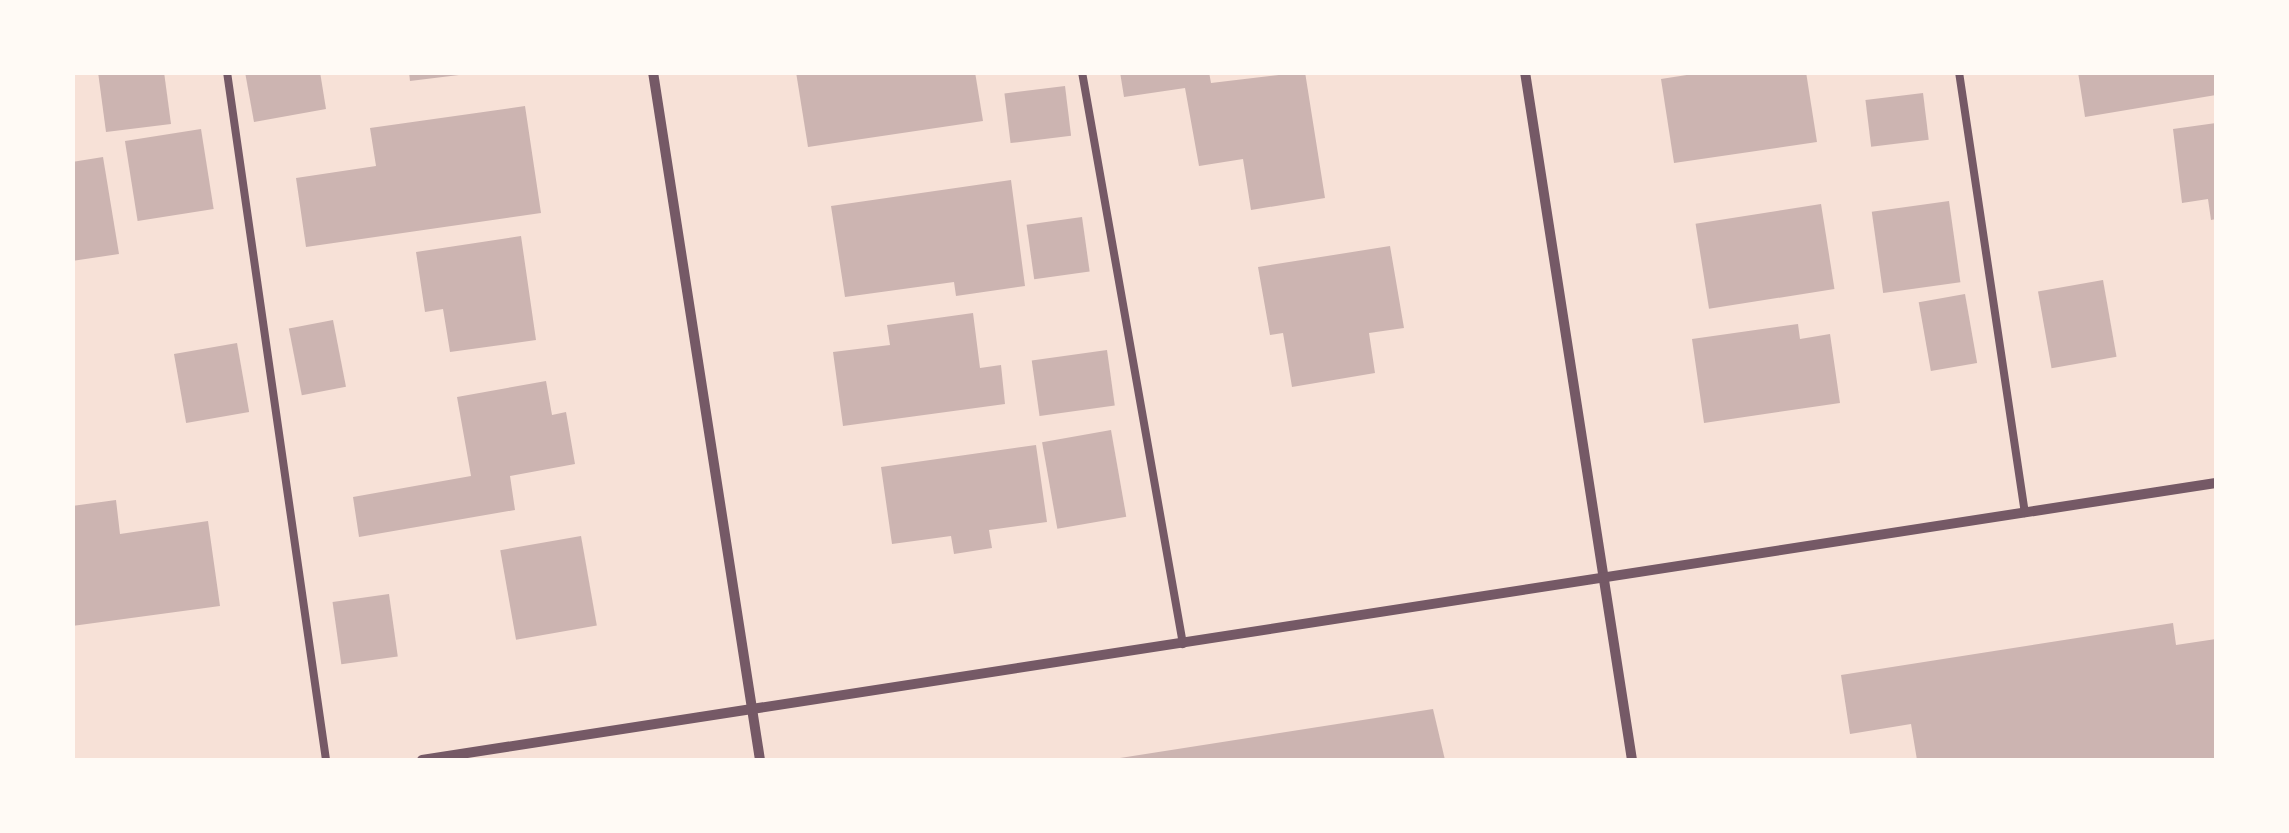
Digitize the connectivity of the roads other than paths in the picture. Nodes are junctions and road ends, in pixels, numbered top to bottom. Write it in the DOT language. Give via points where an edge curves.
graph roads {
  1 [pos="226,72"];
  2 [pos="653,72"];
  3 [pos="1082,72"];
  4 [pos="1526,72"];
  5 [pos="1959,72"];
  6 [pos="2216,483"];
  7 [pos="2026,515"];
  8 [pos="1604,578"];
  9 [pos="1183,646"];
  10 [pos="752,711"];
  11 [pos="326,760"];
  12 [pos="422,760"];
  13 [pos="760,760"];
  14 [pos="1632,760"];
  1 -- 11 [label="lane"];
  2 -- 10 [label="street"];
  3 -- 9 [label="lane"];
  4 -- 8 [label="street"];
  5 -- 7 [label="lane"];
  6 -- 7 [label="street"];
  7 -- 8 [label="street"];
  8 -- 9 [label="street"];
  8 -- 14 [label="street"];
  9 -- 10 [label="street"];
  10 -- 12 [label="street"];
  10 -- 13 [label="street"];
}
